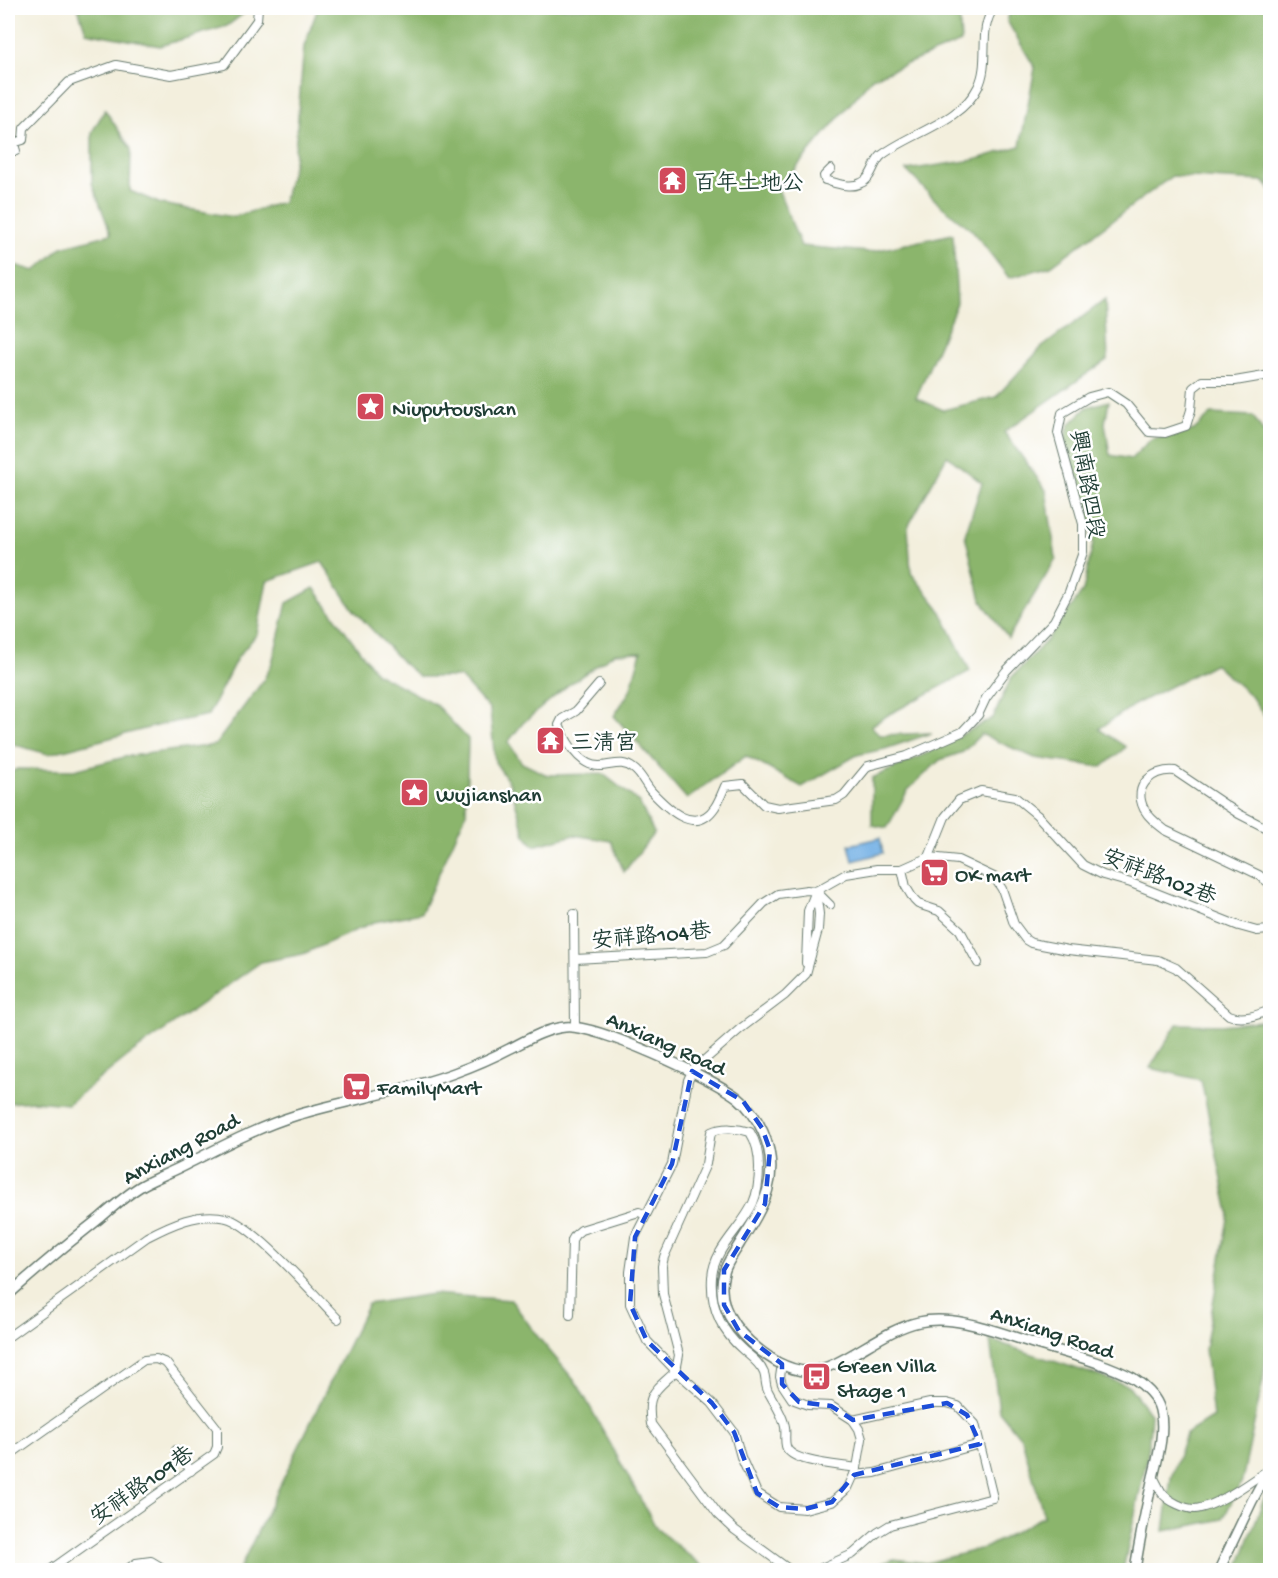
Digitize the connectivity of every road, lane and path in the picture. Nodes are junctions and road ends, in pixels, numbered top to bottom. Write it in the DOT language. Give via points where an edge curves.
graph roads {
  1 [pos="258,8"];
  2 [pos="994,8"];
  3 [pos="8,125"];
  4 [pos="831,168"];
  5 [pos="1270,375"];
  6 [pos="599,684"];
  7 [pos="1270,830"];
  8 [pos="928,857"];
  9 [pos="902,869"];
  10 [pos="1270,884"];
  11 [pos="816,891"];
  12 [pos="830,905"];
  13 [pos="574,914"];
  14 [pos="1270,926"];
  15 [pos="575,959"];
  16 [pos="978,963"];
  17 [pos="1270,1010"];
  18 [pos="574,1026"];
  19 [pos="692,1071"];
  20 [pos="646,1215"];
  21 [pos="8,1295"];
  22 [pos="570,1315"];
  23 [pos="338,1319"];
  24 [pos="8,1337"];
  25 [pos="782,1364"];
  26 [pos="676,1371"];
  27 [pos="854,1420"];
  28 [pos="980,1444"];
  29 [pos="176,1450"];
  30 [pos="8,1456"];
  31 [pos="1270,1468"];
  32 [pos="191,1471"];
  33 [pos="855,1471"];
  34 [pos="1153,1476"];
  35 [pos="50,1570"];
  36 [pos="126,1570"];
  37 [pos="166,1570"];
  38 [pos="790,1570"];
  39 [pos="817,1570"];
  40 [pos="1135,1570"];
  41 [pos="1218,1570"];
  1 -- 3 [label="street" via="257,21 224,65 171,75 116,65 69,82 24,128 23,140 14,147"];
  2 -- 4 [label="street" via="987,17 978,88 966,102 947,119 879,157 862,183 851,186 825,180"];
  5 -- 6 [label="street, 興南路四段" via="1202,381 1193,388 1186,426 1165,433 1149,432 1126,404 1108,392 1089,397 1062,413 1058,433 1083,524 1083,552 1054,621 1006,671 978,715 962,732 907,756 868,766 836,800 778,808 765,805 743,784 725,786 715,808 707,815 694,821 684,819 651,790 635,769 622,762 597,766 584,762 562,732 562,719 576,711"];
  7 -- 10 [label="street, 安祥路102巷" via="1175,771 1156,772 1147,779 1142,792 1143,808 1164,830"];
  8 -- 9 [label="street"];
  8 -- 14 [label="street, 安祥路102巷" via="945,817 959,800 981,791 1016,797 1083,865 1239,926 1257,931 1269,930"];
  8 -- 17 [label="street" via="958,860 994,877 1014,924 1031,943 1158,960 1176,968 1229,1016 1258,1015"];
  9 -- 11 [label="street" via="846,874"];
  9 -- 16 [label="street" via="914,900 939,911 960,930"];
  11 -- 12 [label="street"];
  11 -- 15 [label="street, 安祥路104巷" via="778,894 764,903 724,945 707,952"];
  11 -- 19 [label="street" via="818,930 806,974"];
  13 -- 15 [label="street, 安祥路104巷"];
  15 -- 18 [label="street, 安祥路104巷"];
  18 -- 19 [label="street, Anxiang Road"];
  18 -- 21 [label="street, Anxiang Road" via="545,1031 444,1076 255,1129 135,1190"];
  19 -- 20 [label="street" via="672,1164"];
  19 -- 25 [label="street, Anxiang Road" via="743,1101 762,1128 770,1150 765,1204 724,1270 722,1293 724,1305 739,1331"];
  20 -- 22 [label="street" via="639,1212 575,1235"];
  20 -- 26 [label="street" via="635,1237 630,1304 647,1341"];
  23 -- 24 [label="street" via="250,1230 226,1218 211,1217 193,1218 147,1237"];
  25 -- 27 [label="street" via="780,1377 792,1399 808,1405 831,1406"];
  25 -- 34 [label="street, Anxiang Road" via="795,1370 827,1367 895,1330 920,1322 939,1320 988,1329 1090,1361 1142,1385 1157,1401 1162,1414"];
  26 -- 33 [label="street" via="712,1403 729,1425 757,1493 779,1507 806,1509 832,1502 848,1488"];
  26 -- 33 [label="street" via="679,1354 663,1294 664,1257 703,1173 711,1132 744,1130 750,1132 757,1145 757,1190 753,1203 718,1256 712,1275 717,1316 728,1335 764,1373 767,1389 785,1424 790,1453"];
  26 -- 38 [label="street" via="652,1394 648,1408 651,1424 718,1514"];
  27 -- 28 [label="street" via="930,1403 947,1403 967,1414 975,1424"];
  27 -- 33 [label="street" via="862,1439"];
  28 -- 33 [label="street" via="874,1473"];
  28 -- 39 [label="street" via="993,1498 890,1525 853,1554"];
  29 -- 32 [label="street"];
  30 -- 32 [label="street, 安祥路109巷" via="144,1360 156,1359 172,1370 217,1428 214,1454"];
  31 -- 34 [label="street" via="1215,1502 1194,1509 1163,1494"];
  31 -- 41 [label="street"];
  32 -- 35 [label="street, 安祥路109巷"];
  34 -- 40 [label="street, Anxiang Road"];
  36 -- 37 [label="street" via="151,1560"];
}
